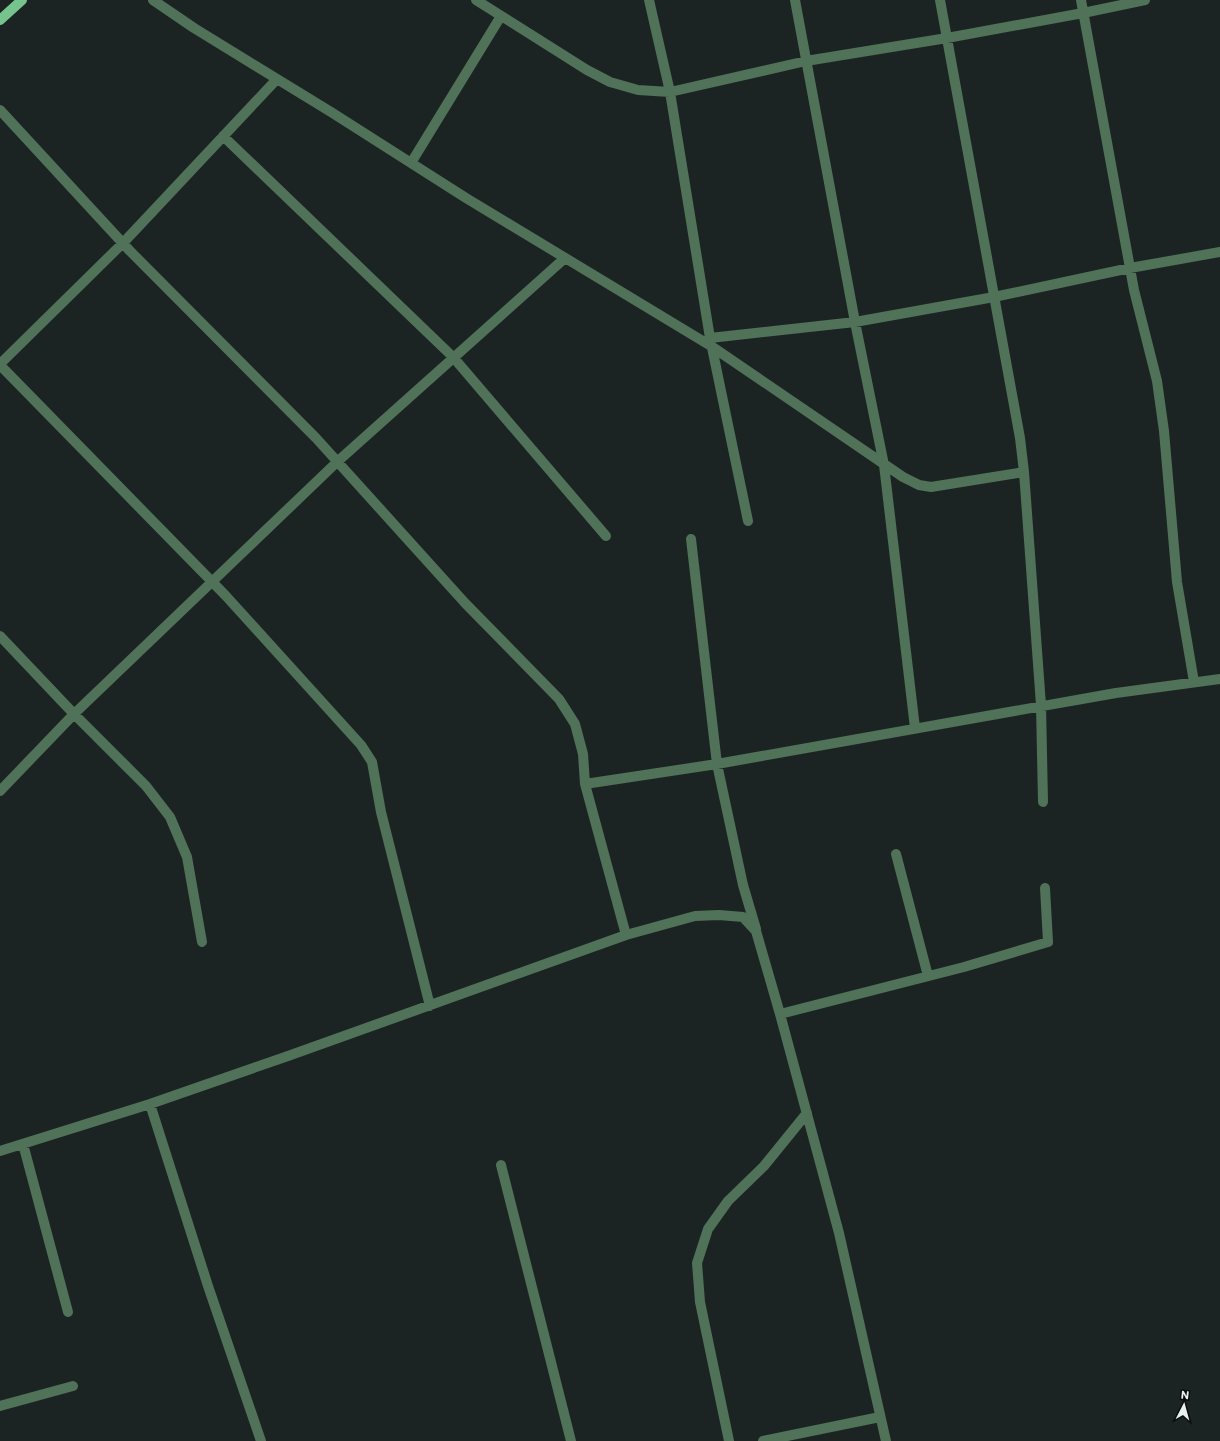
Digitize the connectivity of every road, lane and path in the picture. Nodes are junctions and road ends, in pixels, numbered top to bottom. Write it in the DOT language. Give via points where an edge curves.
graph roads {
  1 [pos="22,0"];
  2 [pos="153,0"];
  3 [pos="476,0"];
  4 [pos="649,0"];
  5 [pos="795,0"];
  6 [pos="940,0"];
  7 [pos="1081,0"];
  8 [pos="1145,0"];
  9 [pos="1084,14"];
  10 [pos="501,16"];
  11 [pos="0,20"];
  12 [pos="947,38"];
  13 [pos="806,61"];
  14 [pos="277,79"];
  15 [pos="670,92"];
  16 [pos="0,110"];
  17 [pos="223,136"];
  18 [pos="411,162"];
  19 [pos="122,242"];
  20 [pos="1220,252"];
  21 [pos="565,258"];
  22 [pos="1130,268"];
  23 [pos="994,297"];
  24 [pos="855,322"];
  25 [pos="710,342"];
  26 [pos="453,357"];
  27 [pos="0,365"];
  28 [pos="337,462"];
  29 [pos="884,465"];
  30 [pos="1024,472"];
  31 [pos="748,520"];
  32 [pos="606,536"];
  33 [pos="691,539"];
  34 [pos="211,581"];
  35 [pos="0,636"];
  36 [pos="1220,679"];
  37 [pos="1194,682"];
  38 [pos="1041,705"];
  39 [pos="74,714"];
  40 [pos="916,728"];
  41 [pos="717,764"];
  42 [pos="585,784"];
  43 [pos="0,791"];
  44 [pos="1043,802"];
  45 [pos="896,854"];
  46 [pos="1045,888"];
  47 [pos="756,931"];
  48 [pos="626,936"];
  49 [pos="202,942"];
  50 [pos="928,976"];
  51 [pos="430,1006"];
  52 [pos="780,1014"];
  53 [pos="150,1104"];
  54 [pos="807,1113"];
  55 [pos="23,1144"];
  56 [pos="0,1151"];
  57 [pos="501,1165"];
  58 [pos="68,1312"];
  59 [pos="73,1386"];
  60 [pos="0,1406"];
  61 [pos="880,1416"];
  62 [pos="261,1441"];
  63 [pos="571,1441"];
  64 [pos="729,1441"];
  65 [pos="763,1441"];
  66 [pos="886,1441"];
  1 -- 11 [label="main road"];
  2 -- 14 [label="street"];
  3 -- 10 [label="street"];
  4 -- 15 [label="street"];
  5 -- 13 [label="street"];
  6 -- 12 [label="street"];
  7 -- 9 [label="street"];
  8 -- 9 [label="street"];
  9 -- 12 [label="street"];
  9 -- 22 [label="street"];
  10 -- 15 [label="street" via="586,70 610,82 638,90"];
  10 -- 18 [label="street"];
  12 -- 13 [label="street"];
  12 -- 23 [label="street"];
  13 -- 15 [label="street"];
  13 -- 24 [label="street"];
  14 -- 17 [label="street"];
  14 -- 18 [label="street"];
  15 -- 25 [label="street"];
  16 -- 19 [label="street"];
  17 -- 19 [label="street"];
  17 -- 26 [label="street"];
  18 -- 21 [label="street"];
  19 -- 27 [label="street"];
  19 -- 28 [label="street"];
  20 -- 22 [label="street"];
  21 -- 25 [label="street"];
  21 -- 26 [label="street"];
  22 -- 23 [label="street"];
  22 -- 37 [label="street" via="1157,381 1164,431 1177,582"];
  23 -- 24 [label="street"];
  23 -- 30 [label="street"];
  24 -- 25 [label="street"];
  24 -- 29 [label="street"];
  25 -- 29 [label="street"];
  25 -- 31 [label="street"];
  26 -- 28 [label="street"];
  26 -- 32 [label="street"];
  27 -- 34 [label="street"];
  28 -- 34 [label="street"];
  28 -- 42 [label="street" via="465,603 559,700 574,724 583,754"];
  29 -- 30 [label="street" via="908,480 931,487"];
  29 -- 40 [label="street"];
  30 -- 38 [label="street"];
  33 -- 41 [label="street"];
  34 -- 39 [label="street"];
  34 -- 51 [label="street" via="361,745 372,762 381,812"];
  35 -- 39 [label="street"];
  36 -- 37 [label="street"];
  37 -- 38 [label="street"];
  38 -- 40 [label="street"];
  38 -- 44 [label="street"];
  39 -- 43 [label="street"];
  39 -- 49 [label="street" via="146,786 170,817 187,857"];
  40 -- 41 [label="street"];
  41 -- 42 [label="street"];
  41 -- 47 [label="street"];
  42 -- 48 [label="street"];
  45 -- 50 [label="street"];
  46 -- 50 [label="street" via="1048,942"];
  47 -- 48 [label="street" via="743,917 719,915 694,916"];
  47 -- 52 [label="street"];
  48 -- 51 [label="street"];
  50 -- 52 [label="street"];
  51 -- 53 [label="street"];
  52 -- 54 [label="street"];
  53 -- 55 [label="street"];
  53 -- 62 [label="street"];
  54 -- 61 [label="street" via="839,1234"];
  54 -- 64 [label="street" via="764,1166 728,1201 708,1229 697,1263 700,1302"];
  55 -- 56 [label="street"];
  55 -- 58 [label="street"];
  57 -- 63 [label="street"];
  59 -- 60 [label="street"];
  61 -- 65 [label="street"];
  61 -- 66 [label="street"];
}
